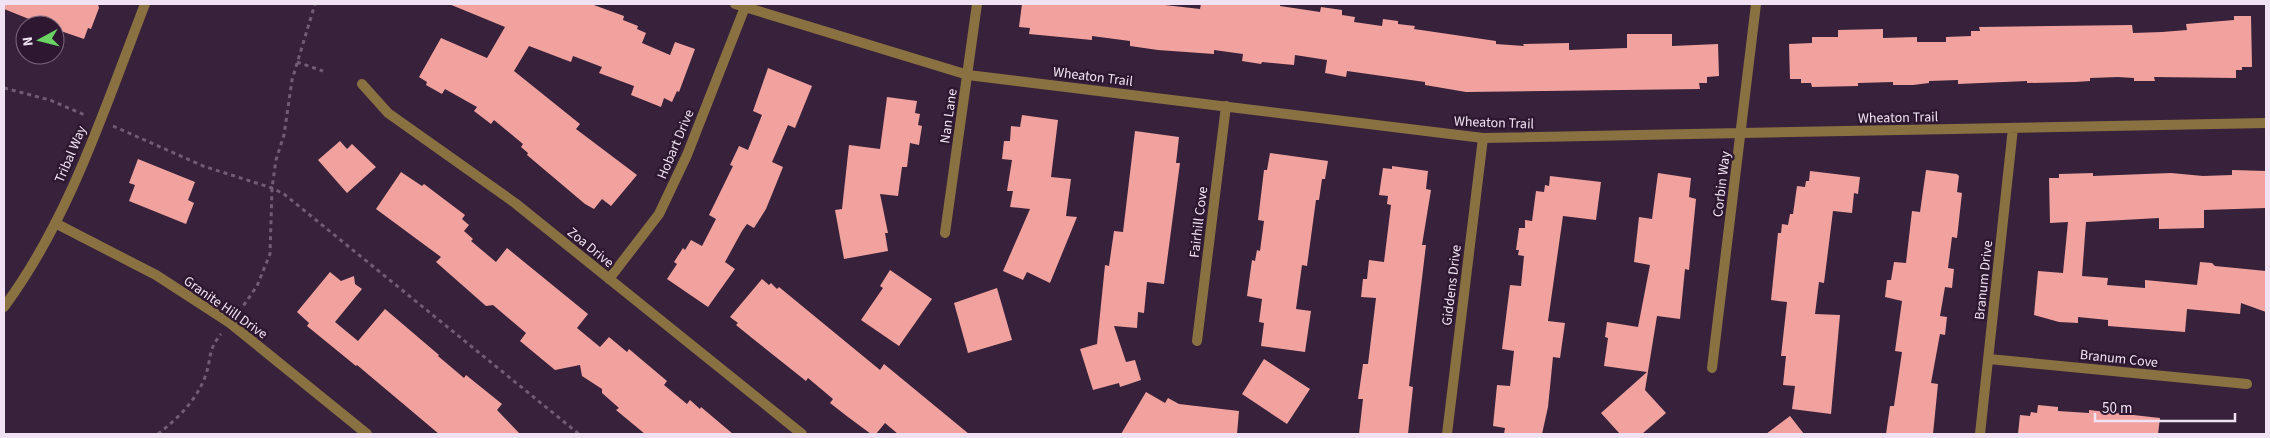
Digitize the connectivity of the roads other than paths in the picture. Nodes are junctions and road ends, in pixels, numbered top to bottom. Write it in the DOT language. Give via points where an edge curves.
graph roads {
  1 [pos="145,4"];
  2 [pos="735,4"];
  3 [pos="978,4"];
  4 [pos="1756,4"];
  5 [pos="745,7"];
  6 [pos="968,75"];
  7 [pos="362,84"];
  8 [pos="1226,106"];
  9 [pos="2266,123"];
  10 [pos="2013,128"];
  11 [pos="1741,134"];
  12 [pos="1482,138"];
  13 [pos="55,223"];
  14 [pos="945,233"];
  15 [pos="609,279"];
  16 [pos="4,307"];
  17 [pos="1197,341"];
  18 [pos="1989,359"];
  19 [pos="1712,368"];
  20 [pos="2247,384"];
  21 [pos="367,434"];
  22 [pos="802,434"];
  23 [pos="1447,434"];
  24 [pos="1980,434"];
  1 -- 13 [label="street, Tribal Way" via="86,155"];
  2 -- 5 [label="street, Wheaton Trail"];
  3 -- 6 [label="street, Nan Lane"];
  4 -- 11 [label="street, Corbin Way"];
  5 -- 6 [label="street, Wheaton Trail"];
  5 -- 15 [label="street, Hobart Drive" via="688,155 659,214"];
  6 -- 8 [label="street, Wheaton Trail"];
  6 -- 14 [label="street, Nan Lane"];
  7 -- 15 [label="street, Zoa Drive" via="388,113 515,203"];
  8 -- 12 [label="street, Wheaton Trail"];
  8 -- 17 [label="street, Fairhill Cove"];
  9 -- 10 [label="street, Wheaton Trail"];
  10 -- 11 [label="street, Wheaton Trail"];
  10 -- 18 [label="street, Branum Drive"];
  11 -- 12 [label="street, Wheaton Trail"];
  11 -- 19 [label="street, Corbin Way"];
  12 -- 23 [label="street, Giddens Drive"];
  13 -- 16 [label="street, Tribal Way"];
  13 -- 21 [label="street, Granite Hill Drive" via="156,275 230,323"];
  15 -- 22 [label="street, Zoa Drive"];
  18 -- 20 [label="street, Branum Cove"];
  18 -- 24 [label="street, Branum Drive"];
}
